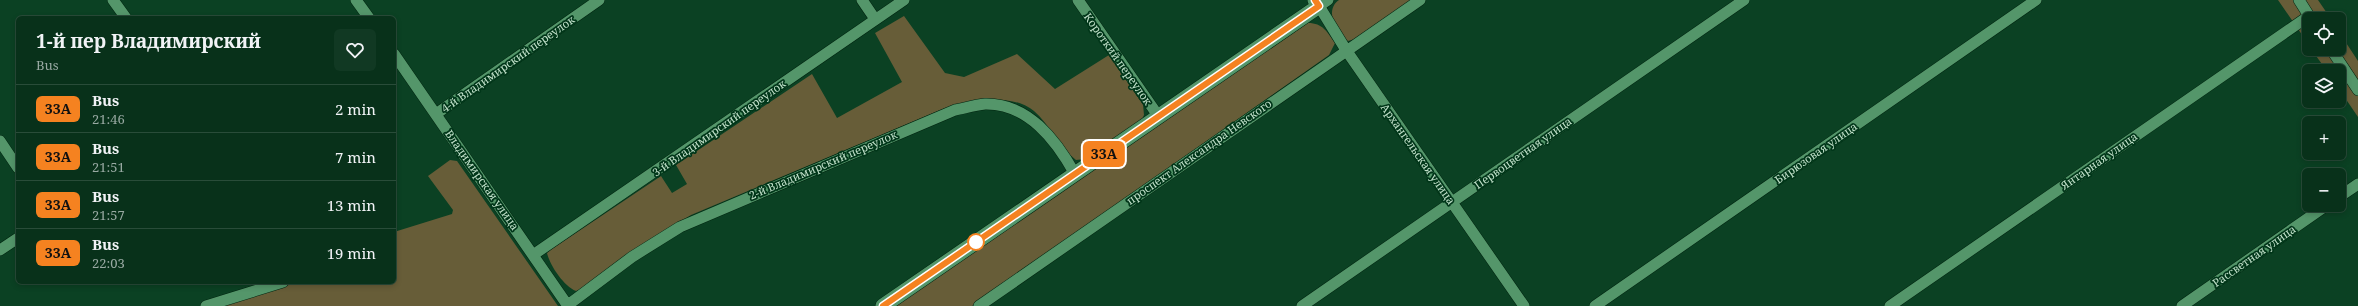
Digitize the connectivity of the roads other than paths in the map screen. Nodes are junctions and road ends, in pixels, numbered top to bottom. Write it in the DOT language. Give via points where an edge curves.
graph roads {
  1 [pos="113,0"];
  2 [pos="356,0"];
  3 [pos="599,0"];
  4 [pos="862,0"];
  5 [pos="904,0"];
  6 [pos="1078,0"];
  7 [pos="1420,0"];
  8 [pos="1744,0"];
  9 [pos="2036,0"];
  10 [pos="2299,0"];
  11 [pos="1320,2"];
  12 [pos="2307,12"];
  13 [pos="125,16"];
  14 [pos="367,16"];
  15 [pos="875,19"];
  16 [pos="2302,23"];
  17 [pos="1346,50"];
  18 [pos="2336,56"];
  19 [pos="396,57"];
  20 [pos="2358,90"];
  21 [pos="436,114"];
  22 [pos="1159,117"];
  23 [pos="0,141"];
  24 [pos="16,165"];
  25 [pos="1075,174"];
  26 [pos="2358,184"];
  27 [pos="2346,192"];
  28 [pos="1451,202"];
  29 [pos="2317,212"];
  30 [pos="16,239"];
  31 [pos="0,250"];
  32 [pos="533,255"];
  33 [pos="277,284"];
  34 [pos="206,306"];
  35 [pos="568,306"];
  36 [pos="883,306"];
  37 [pos="980,306"];
  38 [pos="1302,306"];
  39 [pos="1524,306"];
  40 [pos="1595,306"];
  41 [pos="1890,306"];
  42 [pos="2182,306"];
  1 -- 13 [label="street"];
  2 -- 14 [label="street"];
  3 -- 21 [label="street, 4-й Владимирский переулок"];
  4 -- 15 [label="street"];
  5 -- 15 [label="street, 3-й Владимирский переулок"];
  6 -- 22 [label="street, Короткий переулок"];
  7 -- 17 [label="street, проспект Александра Невского"];
  8 -- 28 [label="street, Первоцветная улица"];
  9 -- 40 [label="street, Бирюзовая улица"];
  10 -- 12 [label="street"];
  11 -- 17 [label="street, Архангельская улица"];
  11 -- 22 [label="street"];
  15 -- 32 [label="street, 3-й Владимирский переулок"];
  16 -- 41 [label="street, Янтарная улица"];
  17 -- 28 [label="street, Архангельская улица"];
  17 -- 37 [label="street, проспект Александра Невского"];
  18 -- 20 [label="street"];
  19 -- 21 [label="street, Владимирская улица"];
  21 -- 32 [label="street, Владимирская улица"];
  22 -- 25 [label="street"];
  23 -- 24 [label="street"];
  25 -- 35 [label="street, 2-й Владимирский переулок" via="1041,127 1028,116 1007,107 985,104 955,110 680,227 632,257"];
  25 -- 36 [label="street"];
  26 -- 27 [label="street"];
  28 -- 38 [label="street, Первоцветная улица"];
  28 -- 39 [label="street, Архангельская улица"];
  29 -- 42 [label="street, Рассветная улица"];
  30 -- 31 [label="street"];
  32 -- 35 [label="street, Владимирская улица"];
  33 -- 34 [label="street"];
}
